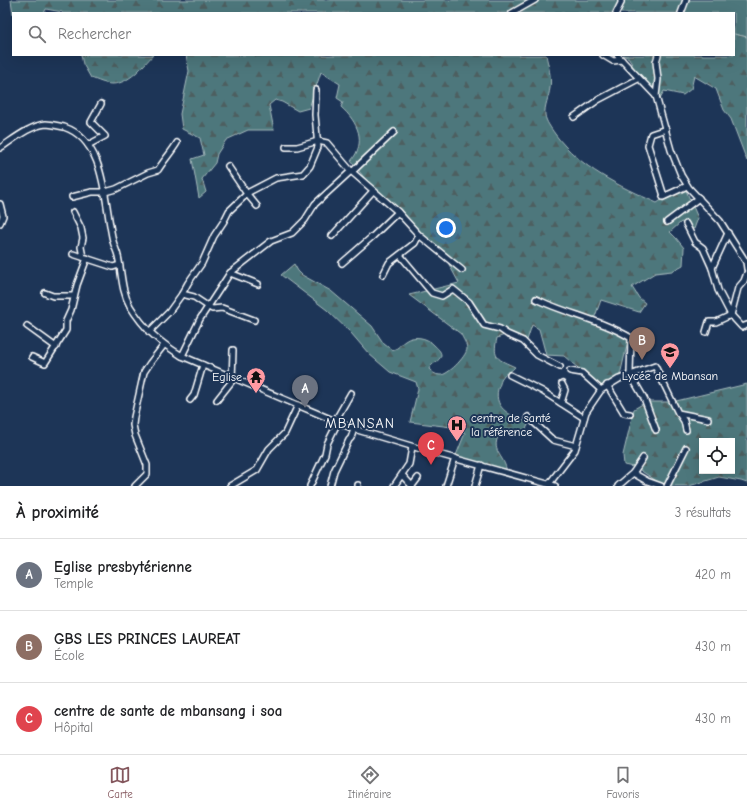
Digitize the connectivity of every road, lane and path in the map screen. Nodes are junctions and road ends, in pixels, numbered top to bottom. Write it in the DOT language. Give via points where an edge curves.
graph roads {
  1 [pos="535,0"];
  2 [pos="621,0"];
  3 [pos="686,0"];
  4 [pos="514,12"];
  5 [pos="616,12"];
  6 [pos="681,12"];
  7 [pos="605,56"];
  8 [pos="618,56"];
  9 [pos="658,56"];
  10 [pos="622,60"];
  11 [pos="638,79"];
  12 [pos="316,90"];
  13 [pos="656,96"];
  14 [pos="101,104"];
  15 [pos="574,117"];
  16 [pos="666,129"];
  17 [pos="394,132"];
  18 [pos="318,141"];
  19 [pos="177,143"];
  20 [pos="88,145"];
  21 [pos="286,146"];
  22 [pos="0,148"];
  23 [pos="228,166"];
  24 [pos="351,171"];
  25 [pos="687,186"];
  26 [pos="373,191"];
  27 [pos="105,192"];
  28 [pos="247,194"];
  29 [pos="72,197"];
  30 [pos="699,198"];
  31 [pos="0,204"];
  32 [pos="257,206"];
  33 [pos="73,212"];
  34 [pos="398,212"];
  35 [pos="666,222"];
  36 [pos="0,224"];
  37 [pos="686,224"];
  38 [pos="0,228"];
  39 [pos="728,233"];
  40 [pos="419,235"];
  41 [pos="332,236"];
  42 [pos="73,254"];
  43 [pos="400,255"];
  44 [pos="85,257"];
  45 [pos="342,263"];
  46 [pos="119,265"];
  47 [pos="712,268"];
  48 [pos="747,269"];
  49 [pos="462,270"];
  50 [pos="230,272"];
  51 [pos="747,273"];
  52 [pos="383,275"];
  53 [pos="258,284"];
  54 [pos="45,293"];
  55 [pos="182,294"];
  56 [pos="74,296"];
  57 [pos="536,299"];
  58 [pos="208,307"];
  59 [pos="731,315"];
  60 [pos="254,320"];
  61 [pos="747,325"];
  62 [pos="27,326"];
  63 [pos="149,332"];
  64 [pos="706,332"];
  65 [pos="164,345"];
  66 [pos="56,347"];
  67 [pos="233,350"];
  68 [pos="182,356"];
  69 [pos="32,357"];
  70 [pos="203,365"];
  71 [pos="560,366"];
  72 [pos="570,371"];
  73 [pos="630,374"];
  74 [pos="510,375"];
  75 [pos="232,377"];
  76 [pos="562,384"];
  77 [pos="607,385"];
  78 [pos="601,390"];
  79 [pos="351,393"];
  80 [pos="190,400"];
  81 [pos="217,400"];
  82 [pos="561,403"];
  83 [pos="298,405"];
  84 [pos="630,414"];
  85 [pos="680,415"];
  86 [pos="528,417"];
  87 [pos="584,418"];
  88 [pos="708,419"];
  89 [pos="336,422"];
  90 [pos="354,429"];
  91 [pos="656,430"];
  92 [pos="686,430"];
  93 [pos="576,446"];
  94 [pos="412,447"];
  95 [pos="686,448"];
  96 [pos="455,458"];
  97 [pos="643,458"];
  98 [pos="481,466"];
  99 [pos="633,473"];
  100 [pos="402,475"];
  101 [pos="418,478"];
  102 [pos="549,484"];
  103 [pos="135,486"];
  104 [pos="230,486"];
  105 [pos="310,486"];
  106 [pos="330,486"];
  107 [pos="394,486"];
  108 [pos="412,486"];
  109 [pos="446,486"];
  110 [pos="474,486"];
  111 [pos="555,486"];
  112 [pos="618,486"];
  113 [pos="661,486"];
  114 [pos="667,486"];
  1 -- 4 [label="street"];
  2 -- 5 [label="street"];
  3 -- 6 [label="street"];
  7 -- 10 [label="street" via="613,61"];
  8 -- 10 [label="street"];
  9 -- 13 [label="street"];
  10 -- 11 [label="street"];
  11 -- 13 [label="street"];
  11 -- 15 [label="street" via="598,100"];
  12 -- 18 [label="street" via="315,128"];
  13 -- 16 [label="street"];
  14 -- 20 [label="street" via="91,122 105,136"];
  16 -- 25 [label="street" via="671,150"];
  16 -- 25 [label="street" via="651,134 648,145 663,197"];
  17 -- 24 [label="street"];
  18 -- 21 [label="street" via="297,147"];
  18 -- 24 [label="street" via="327,143"];
  18 -- 28 [label="street" via="313,162 303,174 276,178"];
  19 -- 27 [label="street" via="158,170"];
  20 -- 22 [label="street" via="74,132 46,124 29,130"];
  20 -- 27 [label="street" via="97,164"];
  23 -- 28 [label="street"];
  24 -- 26 [label="street"];
  24 -- 50 [label="street" via="315,204 305,220 292,233 271,241"];
  25 -- 30 [label="street"];
  26 -- 34 [label="street"];
  26 -- 41 [label="street"];
  27 -- 29 [label="street"];
  27 -- 46 [label="street"];
  28 -- 32 [label="street"];
  28 -- 55 [label="street" via="229,211 202,263"];
  30 -- 35 [label="street"];
  30 -- 39 [label="street"];
  31 -- 36 [label="street" via="3,216"];
  33 -- 44 [label="street" via="83,238"];
  34 -- 40 [label="street"];
  34 -- 45 [label="street"];
  36 -- 38 [label="street"];
  37 -- 47 [label="street" via="695,242 703,248"];
  39 -- 47 [label="street"];
  39 -- 48 [label="street" via="746,262"];
  40 -- 43 [label="street" via="415,243"];
  40 -- 49 [label="street"];
  42 -- 44 [label="street"];
  43 -- 52 [label="street" via="389,263"];
  43 -- 71 [label="street" via="432,293 442,296 453,289 469,302 484,325 500,329 523,341 537,355"];
  44 -- 46 [label="street" via="113,267"];
  44 -- 56 [label="street"];
  46 -- 63 [label="street" via="121,282 130,305"];
  47 -- 59 [label="street" via="718,290"];
  50 -- 53 [label="street"];
  50 -- 58 [label="street"];
  51 -- 59 [label="street" via="738,288"];
  54 -- 56 [label="street" via="53,296"];
  55 -- 58 [label="street" via="194,297"];
  55 -- 63 [label="street"];
  56 -- 66 [label="street" via="66,321 66,330"];
  57 -- 73 [label="street" via="556,309 618,330 631,338"];
  58 -- 60 [label="street" via="222,308"];
  58 -- 68 [label="street"];
  59 -- 61 [label="street" via="742,327"];
  59 -- 64 [label="street" via="716,322 709,322"];
  62 -- 66 [label="street"];
  63 -- 65 [label="street"];
  65 -- 68 [label="street"];
  65 -- 103 [label="street" via="144,372 141,382 134,425 135,435 147,465 147,474"];
  66 -- 69 [label="street" via="45,363"];
  67 -- 75 [label="street"];
  68 -- 70 [label="street"];
  70 -- 75 [label="street"];
  70 -- 80 [label="street" via="194,395"];
  72 -- 78 [label="street" via="582,373"];
  73 -- 77 [label="street"];
  73 -- 85 [label="street" via="655,366"];
  73 -- 91 [label="street" via="644,398"];
  74 -- 82 [label="street"];
  75 -- 81 [label="street" via="232,382"];
  75 -- 83 [label="street"];
  76 -- 82 [label="street" via="565,390"];
  77 -- 78 [label="street"];
  77 -- 84 [label="street" via="624,413"];
  78 -- 87 [label="street"];
  79 -- 89 [label="street"];
  82 -- 87 [label="street"];
  83 -- 89 [label="street"];
  83 -- 104 [label="street" via="285,433 269,449 257,470"];
  85 -- 88 [label="street"];
  85 -- 92 [label="street"];
  86 -- 93 [label="street" via="553,440"];
  87 -- 93 [label="street"];
  89 -- 90 [label="street"];
  89 -- 105 [label="street"];
  90 -- 94 [label="street"];
  90 -- 106 [label="street" via="334,471"];
  93 -- 102 [label="street"];
  94 -- 96 [label="street"];
  94 -- 100 [label="street" via="409,464"];
  95 -- 114 [label="street"];
  96 -- 98 [label="street"];
  96 -- 109 [label="street"];
  97 -- 99 [label="street"];
  98 -- 102 [label="street"];
  98 -- 110 [label="street"];
  99 -- 112 [label="street"];
  99 -- 113 [label="street"];
  100 -- 107 [label="street"];
  100 -- 108 [label="street"];
  101 -- 108 [label="street"];
  102 -- 111 [label="street"];
}
